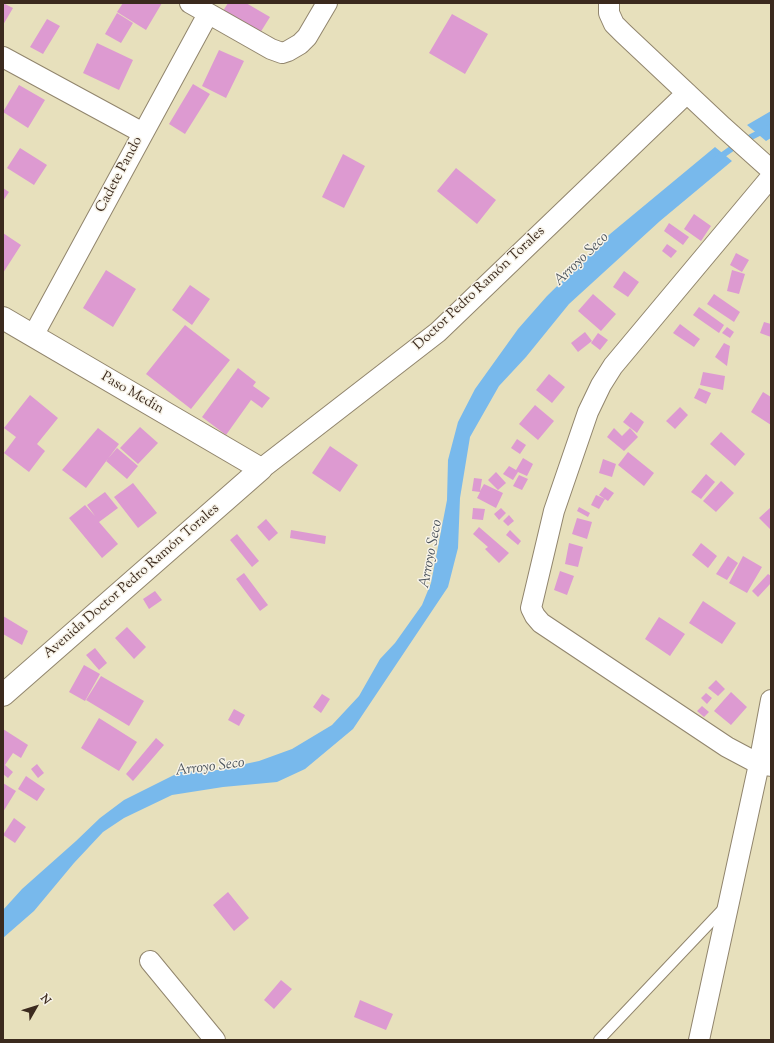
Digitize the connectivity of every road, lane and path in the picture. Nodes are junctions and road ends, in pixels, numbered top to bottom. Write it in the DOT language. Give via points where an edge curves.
graph roads {
  1 [pos="190,3"];
  2 [pos="327,3"];
  3 [pos="609,3"];
  4 [pos="208,14"];
  5 [pos="3,57"];
  6 [pos="687,93"];
  7 [pos="143,133"];
  8 [pos="771,170"];
  9 [pos="771,177"];
  10 [pos="3,318"];
  11 [pos="33,336"];
  12 [pos="261,469"];
  13 [pos="3,694"];
  14 [pos="771,700"];
  15 [pos="765,765"];
  16 [pos="729,903"];
  17 [pos="150,961"];
  18 [pos="215,1040"];
  19 [pos="599,1040"];
  20 [pos="699,1040"];
  1 -- 4 [label="street"];
  2 -- 4 [label="street" via="307,37 300,44 282,53"];
  3 -- 6 [label="street" via="609,14 614,24"];
  4 -- 7 [label="street, Cadete Pando"];
  5 -- 7 [label="street"];
  6 -- 8 [label="street"];
  6 -- 12 [label="street, Doctor Pedro Ramón Torales" via="438,332"];
  7 -- 11 [label="street, Cadete Pando"];
  9 -- 15 [label="street" via="613,366 601,385 588,412 554,511 531,608 541,623 727,747"];
  10 -- 11 [label="street, Paso Medin"];
  11 -- 12 [label="street, Paso Medin"];
  12 -- 13 [label="street, Avenida Doctor Pedro Ramón Torales"];
  14 -- 15 [label="street"];
  15 -- 16 [label="street"];
  16 -- 19 [label="lane"];
  16 -- 20 [label="street"];
  17 -- 18 [label="street"];
}
